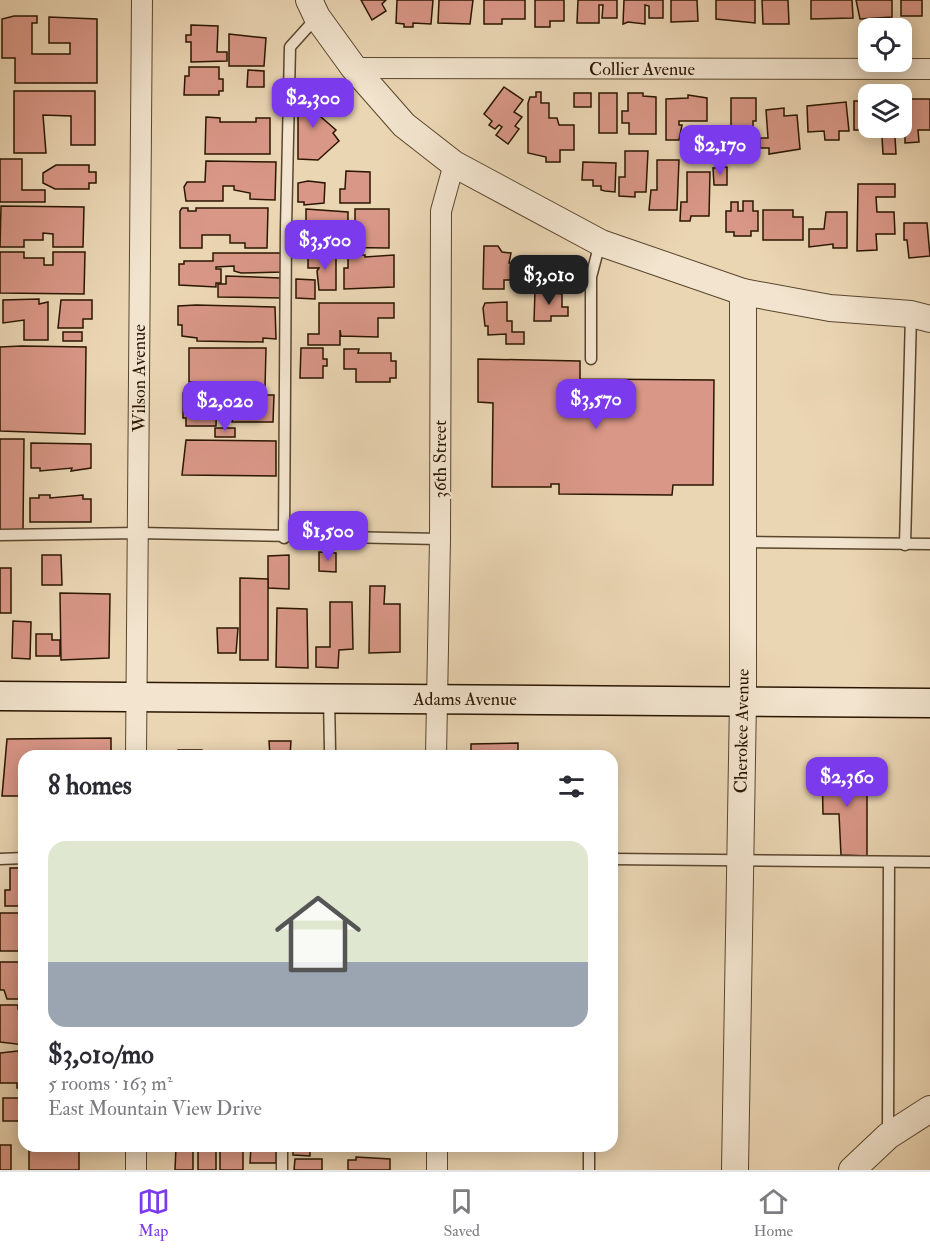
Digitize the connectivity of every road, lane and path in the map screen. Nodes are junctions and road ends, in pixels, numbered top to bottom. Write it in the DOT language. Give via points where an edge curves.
graph roads {
  1 [pos="142,0"];
  2 [pos="313,8"];
  3 [pos="354,68"];
  4 [pos="930,69"];
  5 [pos="454,164"];
  6 [pos="600,243"];
  7 [pos="743,292"];
  8 [pos="921,317"];
  9 [pos="591,359"];
  10 [pos="138,533"];
  11 [pos="0,535"];
  12 [pos="284,538"];
  13 [pos="440,539"];
  14 [pos="742,543"];
  15 [pos="905,544"];
  16 [pos="930,544"];
  17 [pos="0,696"];
  18 [pos="137,697"];
  19 [pos="329,698"];
  20 [pos="437,698"];
  21 [pos="742,700"];
  22 [pos="930,703"];
  23 [pos="136,750"];
  24 [pos="330,750"];
  25 [pos="436,750"];
  26 [pos="18,858"];
  27 [pos="0,859"];
  28 [pos="618,860"];
  29 [pos="740,860"];
  30 [pos="889,862"];
  31 [pos="930,862"];
  32 [pos="930,1109"];
  33 [pos="888,1137"];
  34 [pos="136,1152"];
  35 [pos="282,1152"];
  36 [pos="437,1152"];
  37 [pos="589,1152"];
  38 [pos="136,1170"];
  39 [pos="282,1170"];
  40 [pos="437,1170"];
  41 [pos="589,1170"];
  42 [pos="735,1170"];
  43 [pos="852,1170"];
  1 -- 10 [label="street, Wilson Avenue"];
  2 -- 3 [label="street"];
  2 -- 12 [label="lane" via="290,47"];
  3 -- 4 [label="street, Collier Avenue"];
  3 -- 5 [label="street" via="404,125"];
  5 -- 6 [label="street"];
  5 -- 13 [label="street, 36th Street" via="441,211"];
  6 -- 7 [label="street"];
  6 -- 9 [label="lane" via="591,277"];
  7 -- 8 [label="street" via="830,308"];
  7 -- 14 [label="street, Cherokee Avenue"];
  8 -- 15 [label="lane"];
  10 -- 11 [label="lane"];
  10 -- 12 [label="lane"];
  10 -- 18 [label="street, Wilson Avenue"];
  12 -- 13 [label="lane"];
  13 -- 20 [label="street, 36th Street"];
  14 -- 15 [label="lane"];
  14 -- 21 [label="street, Cherokee Avenue"];
  15 -- 16 [label="lane"];
  17 -- 18 [label="main road, Adams Avenue"];
  18 -- 19 [label="main road, Adams Avenue"];
  18 -- 23 [label="street, Wilson Avenue"];
  19 -- 20 [label="main road, Adams Avenue"];
  19 -- 24 [label="lane"];
  20 -- 21 [label="main road, Adams Avenue"];
  20 -- 25 [label="street, 36th Street"];
  21 -- 22 [label="main road, Adams Avenue"];
  21 -- 29 [label="street, Cherokee Avenue"];
  26 -- 27 [label="lane"];
  28 -- 29 [label="lane"];
  29 -- 30 [label="lane"];
  29 -- 42 [label="street, Cherokee Avenue"];
  30 -- 31 [label="lane"];
  30 -- 33 [label="lane"];
  32 -- 33 [label="street"];
  33 -- 43 [label="street"];
  34 -- 38 [label="street"];
  35 -- 39 [label="lane"];
  36 -- 40 [label="street"];
  37 -- 41 [label="lane"];
}
